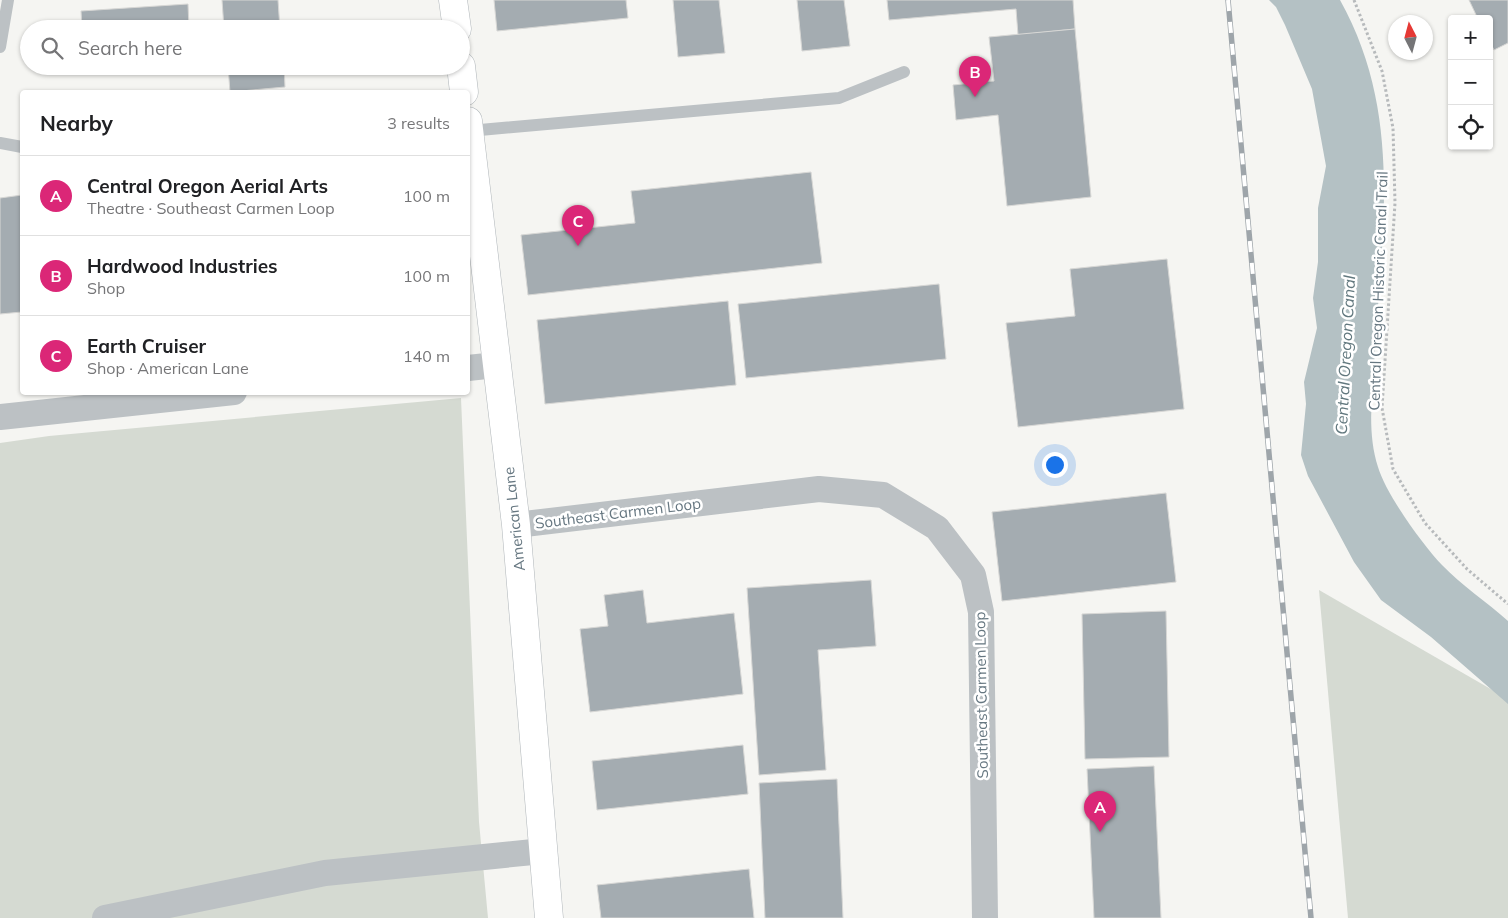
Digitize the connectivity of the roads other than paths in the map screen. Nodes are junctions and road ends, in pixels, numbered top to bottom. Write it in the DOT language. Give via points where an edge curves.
graph roads {
  1 [pos="8,0"];
  2 [pos="453,0"];
  3 [pos="456,20"];
  4 [pos="0,48"];
  5 [pos="904,72"];
  6 [pos="462,75"];
  7 [pos="464,90"];
  8 [pos="470,126"];
  9 [pos="0,143"];
  10 [pos="470,143"];
  11 [pos="20,147"];
  12 [pos="496,365"];
  13 [pos="470,368"];
  14 [pos="206,395"];
  15 [pos="0,417"];
  16 [pos="516,525"];
  17 [pos="544,851"];
  18 [pos="105,918"];
  19 [pos="549,918"];
  20 [pos="985,918"];
  1 -- 4 [label="lane"];
  2 -- 3 [label="street"];
  5 -- 8 [label="lane" via="839,98"];
  6 -- 7 [label="street"];
  9 -- 11 [label="lane"];
  10 -- 12 [label="street, American Lane"];
  12 -- 13 [label="street"];
  12 -- 16 [label="street, American Lane"];
  14 -- 15 [label="street"];
  16 -- 17 [label="street, American Lane"];
  16 -- 20 [label="street, Southeast Carmen Loop" via="819,489 883,495 937,528 973,575 981,612"];
  17 -- 18 [label="street" via="324,873"];
  17 -- 19 [label="street, American Lane"];
}
